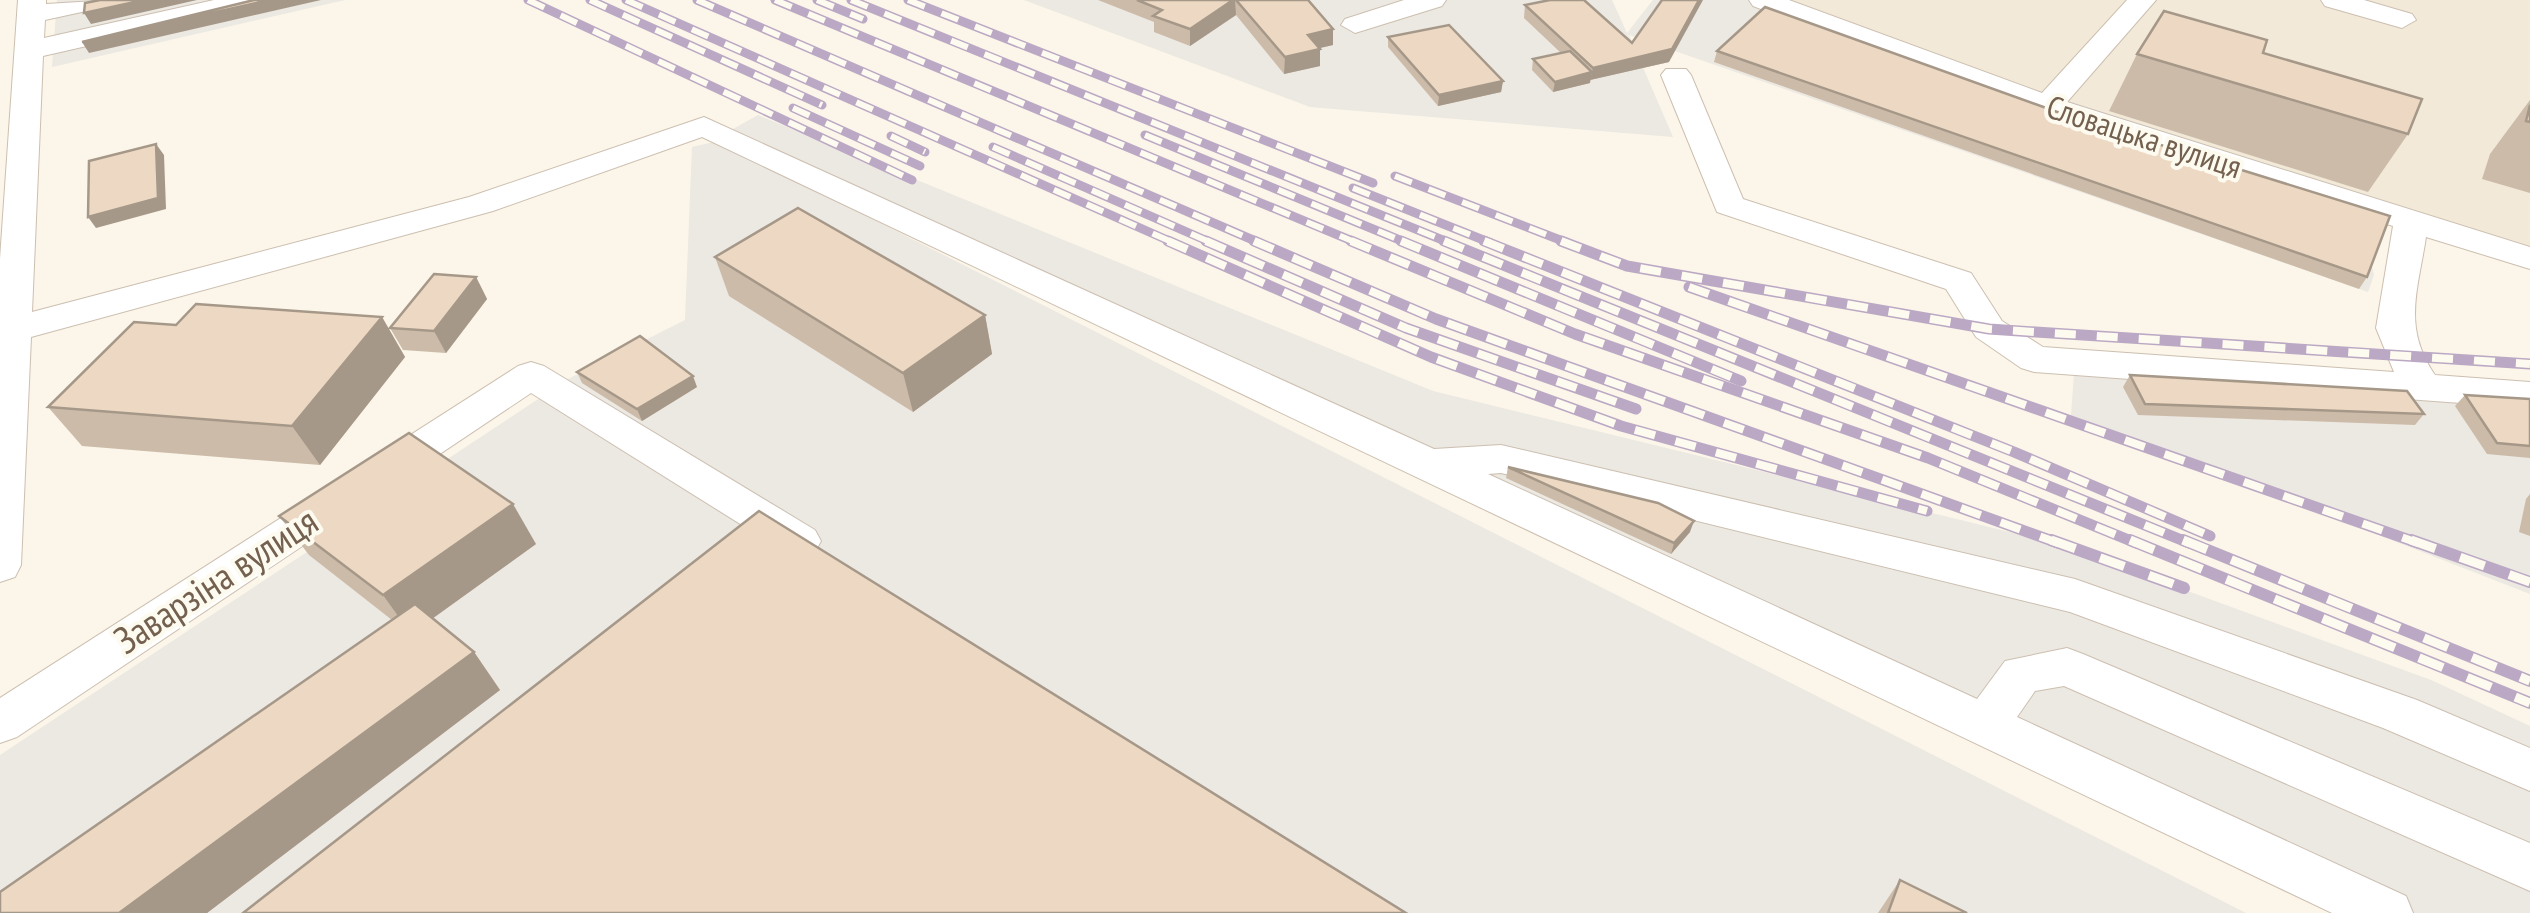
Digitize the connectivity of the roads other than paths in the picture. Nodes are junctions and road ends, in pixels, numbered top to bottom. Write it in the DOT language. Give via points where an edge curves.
graph roads {
  1 [pos="99,0"];
  2 [pos="251,0"];
  3 [pos="1432,0"];
  4 [pos="1763,0"];
  5 [pos="2142,0"];
  6 [pos="2334,0"];
  7 [pos="32,7"];
  8 [pos="2402,20"];
  9 [pos="1355,25"];
  10 [pos="2104,42"];
  11 [pos="30,50"];
  12 [pos="2140,54"];
  13 [pos="1676,75"];
  14 [pos="2047,106"];
  15 [pos="2411,221"];
  16 [pos="2530,258"];
  17 [pos="15,330"];
  18 [pos="2424,388"];
  19 [pos="2530,395"];
  20 [pos="1433,464"];
  21 [pos="832,561"];
  22 [pos="0,565"];
  23 [pos="0,688"];
  24 [pos="1,723"];
  25 [pos="1986,724"];
  26 [pos="2530,770"];
  27 [pos="2530,867"];
  28 [pos="2387,913"];
  1 -- 7 [label="street"];
  2 -- 11 [label="street"];
  3 -- 9 [label="street"];
  4 -- 14 [label="street, Словацька вулиця"];
  5 -- 10 [label="street"];
  6 -- 8 [label="street"];
  7 -- 11 [label="street"];
  10 -- 12 [label="street"];
  10 -- 14 [label="street"];
  11 -- 17 [label="street"];
  13 -- 18 [label="street" via="1730,205 1959,281 1990,329 2034,360"];
  14 -- 15 [label="street, Словацька вулиця"];
  15 -- 16 [label="street, Словацька вулиця"];
  15 -- 18 [label="street" via="2394,328 2402,356"];
  17 -- 20 [label="street" via="481,204 704,126"];
  17 -- 22 [label="street"];
  18 -- 19 [label="street"];
  20 -- 25 [label="street"];
  20 -- 26 [label="street" via="1500,459 2074,596 2400,714"];
  21 -- 24 [label="street, Заварзіна вулиця" via="531,375"];
  23 -- 24 [label="street, Заварзіна вулиця"];
  25 -- 27 [label="street" via="2021,674 2067,667"];
  25 -- 28 [label="street"];
}
